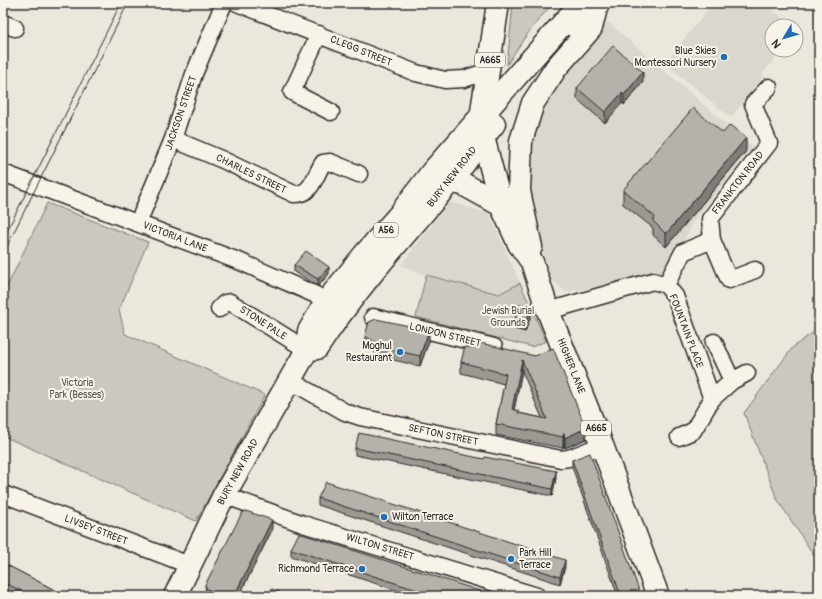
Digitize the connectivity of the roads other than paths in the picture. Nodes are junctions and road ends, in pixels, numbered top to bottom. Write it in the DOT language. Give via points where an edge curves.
graph roads {
  1 [pos="224,3"];
  2 [pos="236,3"];
  3 [pos="498,3"];
  4 [pos="592,4"];
  5 [pos="319,34"];
  6 [pos="488,71"];
  7 [pos="769,87"];
  8 [pos="332,112"];
  9 [pos="482,128"];
  10 [pos="173,139"];
  11 [pos="3,173"];
  12 [pos="359,174"];
  13 [pos="450,182"];
  14 [pos="501,205"];
  15 [pos="138,223"];
  16 [pos="712,240"];
  17 [pos="532,262"];
  18 [pos="755,270"];
  19 [pos="666,285"];
  20 [pos="334,307"];
  21 [pos="219,309"];
  22 [pos="548,311"];
  23 [pos="373,316"];
  24 [pos="714,342"];
  25 [pos="307,350"];
  26 [pos="511,351"];
  27 [pos="747,373"];
  28 [pos="289,380"];
  29 [pos="732,381"];
  30 [pos="712,399"];
  31 [pos="679,437"];
  32 [pos="602,445"];
  33 [pos="3,494"];
  34 [pos="224,495"];
  35 [pos="189,565"];
  36 [pos="175,596"];
  37 [pos="537,596"];
  38 [pos="658,596"];
  1 -- 10 [label="street, JACKSON STREET" via="194,74"];
  2 -- 5 [label="street, CLEGG STREET"];
  3 -- 6 [label="main road, A665"];
  4 -- 9 [label="main road, BURY NEW ROAD / A56"];
  4 -- 17 [label="main road" via="591,28 556,68 533,102 521,141 519,191"];
  5 -- 6 [label="street, CLEGG STREET" via="416,73 445,80 464,79"];
  5 -- 8 [label="street" via="292,92"];
  6 -- 9 [label="main road, A665"];
  7 -- 16 [label="street, FRANKTON ROAD" via="753,104 769,143 710,219"];
  9 -- 13 [label="main road, BURY NEW ROAD / A56"];
  9 -- 14 [label="main road, HIGHER LANE / A665"];
  9 -- 20 [label="main road, BURY NEW ROAD / A56" via="432,172 364,255"];
  10 -- 12 [label="street, CHARLES STREET" via="294,194 302,195 308,191 323,163 330,162"];
  10 -- 15 [label="street, JACKSON STREET"];
  11 -- 15 [label="street, VICTORIA LANE"];
  13 -- 14 [label="main road" via="463,184"];
  13 -- 20 [label="main road, BURY NEW ROAD / A56" via="368,278"];
  14 -- 17 [label="main road, HIGHER LANE / A665" via="518,244"];
  15 -- 20 [label="street, VICTORIA LANE" via="241,262 316,295"];
  16 -- 18 [label="street, FRANKTON ROAD" via="729,280"];
  16 -- 19 [label="street" via="683,252"];
  17 -- 22 [label="main road, HIGHER LANE / A665"];
  19 -- 22 [label="street, FOUNTAIN PLACE" via="653,281"];
  19 -- 30 [label="street, FOUNTAIN PLACE" via="675,296"];
  20 -- 25 [label="main road, BURY NEW ROAD / A56" via="309,331"];
  21 -- 25 [label="street, STONE PALE" via="230,302"];
  22 -- 32 [label="main road, HIGHER LANE / A665" via="555,348"];
  23 -- 26 [label="street, LONDON STREET" via="391,314"];
  24 -- 29 [label="street"];
  25 -- 28 [label="main road, BURY NEW ROAD / A56"];
  27 -- 29 [label="street"];
  28 -- 32 [label="street, SEFTON STREET" via="345,412 360,417 484,444 561,459"];
  28 -- 34 [label="main road, BURY NEW ROAD / A56"];
  29 -- 30 [label="street"];
  30 -- 31 [label="street" via="693,431"];
  32 -- 38 [label="main road, HIGHER LANE / A665"];
  33 -- 35 [label="street, LIVSEY STREET"];
  34 -- 35 [label="main road, BURY NEW ROAD / A56"];
  34 -- 37 [label="street, WILTON STREET" via="303,524"];
  35 -- 36 [label="main road, BURY NEW ROAD / A56"];
}
